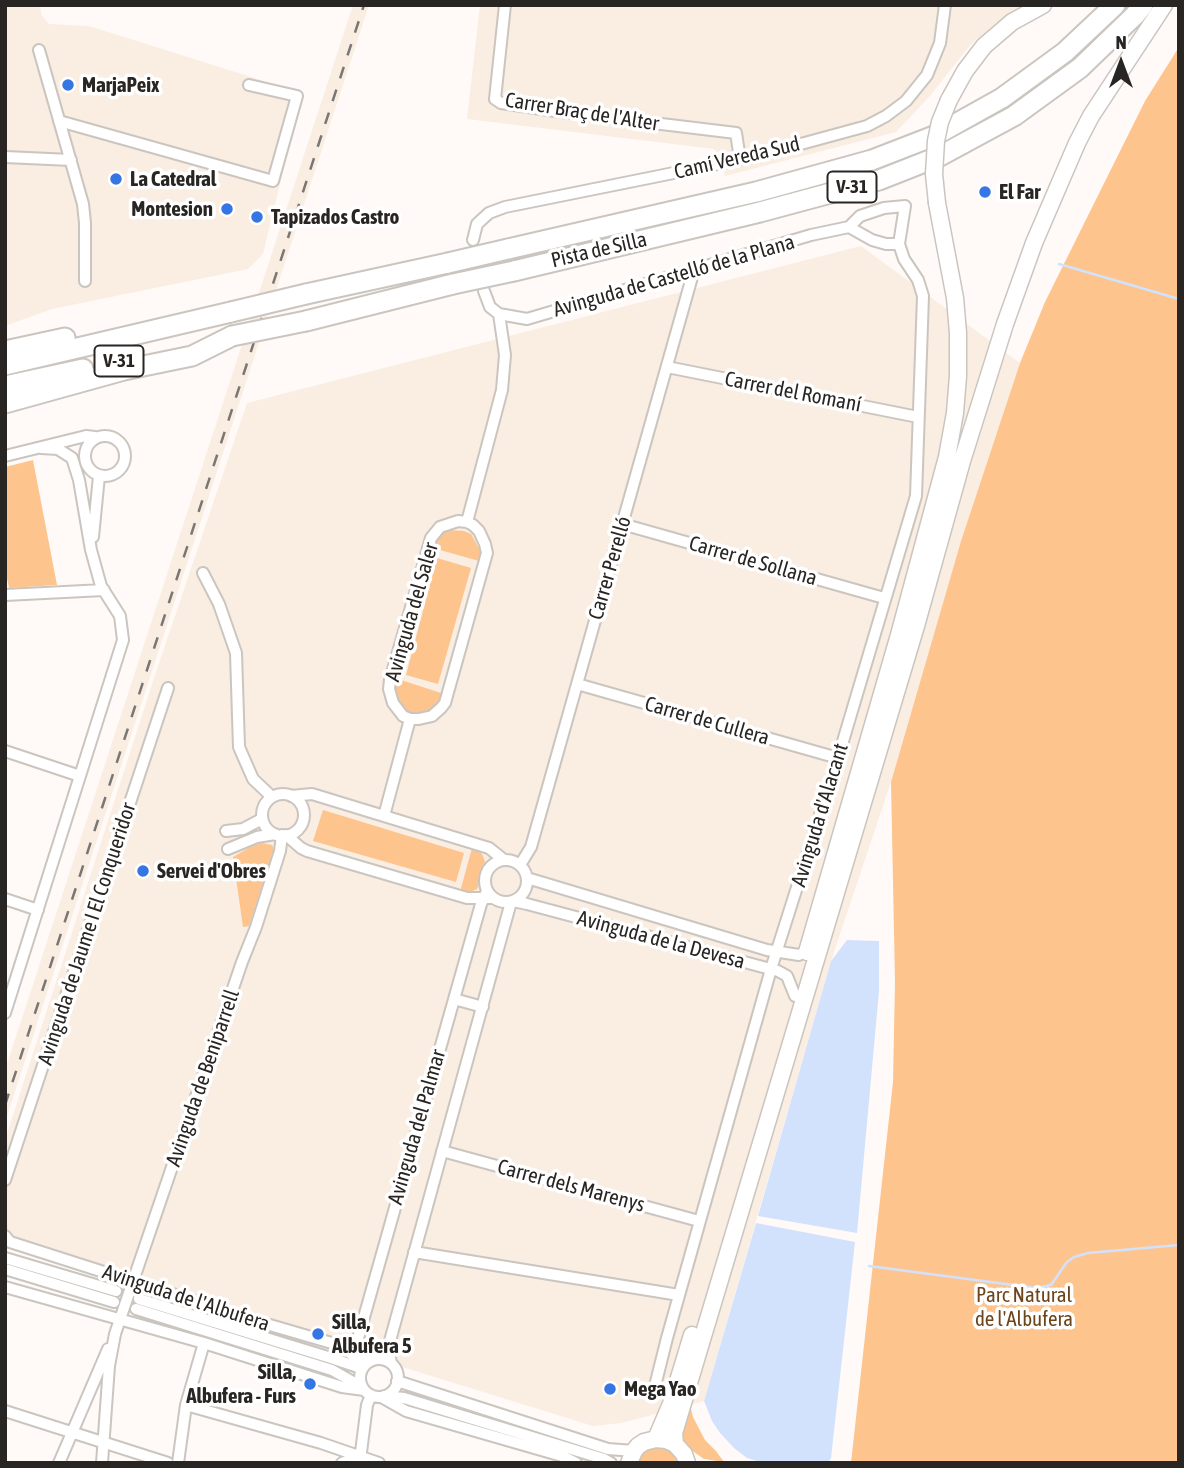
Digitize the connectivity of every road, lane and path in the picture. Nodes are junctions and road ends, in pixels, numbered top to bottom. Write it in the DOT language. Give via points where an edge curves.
graph roads {
  1 [pos="505,5"];
  2 [pos="946,5"];
  3 [pos="1043,5"];
  4 [pos="1115,5"];
  5 [pos="1143,5"];
  6 [pos="1164,5"];
  7 [pos="39,50"];
  8 [pos="249,85"];
  9 [pos="59,121"];
  10 [pos="5,157"];
  11 [pos="740,159"];
  12 [pos="71,160"];
  13 [pos="849,227"];
  14 [pos="473,240"];
  15 [pos="899,244"];
  16 [pos="694,270"];
  17 [pos="85,281"];
  18 [pos="484,291"];
  19 [pos="231,312"];
  20 [pos="499,314"];
  21 [pos="232,336"];
  22 [pos="5,351"];
  23 [pos="5,365"];
  24 [pos="667,367"];
  25 [pos="5,386"];
  26 [pos="5,403"];
  27 [pos="918,417"];
  28 [pos="96,437"];
  29 [pos="41,448"];
  30 [pos="5,456"];
  31 [pos="955,459"];
  32 [pos="88,468"];
  33 [pos="99,476"];
  34 [pos="79,480"];
  35 [pos="467,522"];
  36 [pos="622,523"];
  37 [pos="91,550"];
  38 [pos="203,573"];
  39 [pos="104,590"];
  40 [pos="5,595"];
  41 [pos="884,598"];
  42 [pos="577,684"];
  43 [pos="168,688"];
  44 [pos="410,719"];
  45 [pos="5,751"];
  46 [pos="838,758"];
  47 [pos="80,776"];
  48 [pos="291,796"];
  49 [pos="272,797"];
  50 [pos="384,816"];
  51 [pos="262,819"];
  52 [pos="226,831"];
  53 [pos="281,835"];
  54 [pos="228,849"];
  55 [pos="504,860"];
  56 [pos="520,865"];
  57 [pos="527,878"];
  58 [pos="488,896"];
  59 [pos="5,899"];
  60 [pos="512,902"];
  61 [pos="38,910"];
  62 [pos="808,950"];
  63 [pos="777,952"];
  64 [pos="771,969"];
  65 [pos="794,996"];
  66 [pos="454,999"];
  67 [pos="483,1007"];
  68 [pos="5,1013"];
  69 [pos="442,1152"];
  70 [pos="5,1180"];
  71 [pos="699,1222"];
  72 [pos="5,1236"];
  73 [pos="414,1252"];
  74 [pos="5,1258"];
  75 [pos="5,1269"];
  76 [pos="134,1281"];
  77 [pos="5,1287"];
  78 [pos="679,1295"];
  79 [pos="121,1320"];
  80 [pos="115,1334"];
  81 [pos="204,1343"];
  82 [pos="391,1363"];
  83 [pos="364,1365"];
  84 [pos="397,1381"];
  85 [pos="656,1382"];
  86 [pos="372,1393"];
  87 [pos="186,1405"];
  88 [pos="5,1411"];
  89 [pos="72,1432"];
  90 [pos="656,1439"];
  91 [pos="103,1441"];
  92 [pos="675,1444"];
  93 [pos="631,1457"];
  94 [pos="360,1459"];
  95 [pos="558,1459"];
  96 [pos="59,1463"];
  97 [pos="102,1463"];
  98 [pos="168,1463"];
  99 [pos="178,1463"];
  100 [pos="342,1463"];
  101 [pos="379,1463"];
  102 [pos="576,1463"];
  103 [pos="611,1463"];
  104 [pos="687,1463"];
  1 -- 11 [label="street, Carrer Braç de l'Alter" via="495,99 501,103 736,133"];
  2 -- 11 [label="street, Camí Vereda Sud" via="940,43 927,75 906,101 886,116 867,126"];
  3 -- 31 [label="main road, bridge" via="1012,22 984,46 949,100 936,141 937,203 958,333"];
  4 -- 19 [label="highway, Pista de Silla / V-31, bridge" via="1065,52 1013,90 934,136 872,160"];
  5 -- 21 [label="highway, Pista de Silla / V-31, bridge" via="1080,68 1014,116 940,156 879,180"];
  6 -- 31 [label="main road" via="1077,143 1034,243"];
  7 -- 9 [label="street"];
  8 -- 9 [label="street" via="297,96 273,181"];
  9 -- 12 [label="street"];
  10 -- 12 [label="street"];
  11 -- 14 [label="street, Camí Vereda Sud" via="505,207 477,224"];
  12 -- 17 [label="street" via="84,213"];
  13 -- 15 [label="street" via="872,240"];
  13 -- 15 [label="street, Avinguda de Castelló de la Plana" via="860,216 905,206"];
  13 -- 16 [label="street, Avinguda de Castelló de la Plana"];
  15 -- 27 [label="street, Avinguda d'Alacant" via="923,296"];
  16 -- 20 [label="street, Avinguda de Castelló de la Plana" via="527,319"];
  16 -- 24 [label="street, Carrer Perelló"];
  18 -- 20 [label="street" via="490,307"];
  19 -- 22 [label="highway" via="186,314"];
  19 -- 23 [label="highway, Pista de Silla / V-31"];
  20 -- 35 [label="street" via="505,355 502,390"];
  21 -- 25 [label="highway, Pista de Silla / V-31"];
  21 -- 26 [label="highway" via="192,356"];
  24 -- 27 [label="street, Carrer del Romaní"];
  24 -- 36 [label="street, Carrer Perelló"];
  27 -- 41 [label="street, Avinguda d'Alacant" via="916,496"];
  28 -- 29 [label="street"];
  28 -- 32 [label="street" via="85,451"];
  28 -- 33 [label="street" via="116,438 125,455 117,472"];
  29 -- 30 [label="street"];
  29 -- 34 [label="street" via="58,449 72,458"];
  31 -- 62 [label="main road, Avinguda d'Alacant"];
  31 -- 92 [label="main road, Avinguda d'Alacant" via="916,626 674,1433"];
  32 -- 33 [label="street"];
  32 -- 34 [label="street"];
  33 -- 37 [label="street"];
  34 -- 37 [label="street"];
  35 -- 44 [label="street" via="479,531 487,553 449,691 432,716"];
  35 -- 44 [label="street, Avinguda del Saler" via="446,524 431,538 389,689 395,707"];
  36 -- 41 [label="street, Carrer de Sollana"];
  36 -- 42 [label="street, Carrer Perelló"];
  37 -- 39 [label="street"];
  38 -- 49 [label="street" via="236,653 239,747 253,779"];
  39 -- 40 [label="street"];
  39 -- 47 [label="street" via="120,616 123,640"];
  41 -- 46 [label="street, Avinguda d'Alacant"];
  42 -- 46 [label="street, Carrer de Cullera"];
  42 -- 56 [label="street, Carrer Perelló" via="531,847"];
  43 -- 70 [label="street, Avinguda de Jaume I El Conqueridor"];
  44 -- 50 [label="street"];
  45 -- 47 [label="street"];
  46 -- 63 [label="street, Avinguda d'Alacant"];
  47 -- 61 [label="street"];
  48 -- 49 [label="street"];
  48 -- 50 [label="street" via="312,794"];
  48 -- 53 [label="street" via="302,807 304,817 299,828"];
  49 -- 51 [label="street"];
  50 -- 55 [label="street" via="489,848"];
  51 -- 52 [label="street"];
  51 -- 53 [label="street"];
  53 -- 54 [label="street" via="257,837"];
  53 -- 58 [label="street" via="307,851 467,898"];
  53 -- 76 [label="street, Avinguda de Beniparrell" via="256,928"];
  55 -- 56 [label="street"];
  55 -- 58 [label="street" via="486,873"];
  56 -- 57 [label="street"];
  57 -- 60 [label="street" via="524,893"];
  57 -- 63 [label="street, Avinguda de la Devesa"];
  58 -- 60 [label="street"];
  58 -- 66 [label="street, Avinguda del Palmar"];
  59 -- 61 [label="street"];
  60 -- 64 [label="street, Avinguda de la Devesa"];
  60 -- 67 [label="street, Avinguda del Palmar"];
  61 -- 68 [label="street"];
  62 -- 63 [label="street, Avinguda de la Devesa"];
  62 -- 65 [label="main road, Avinguda d'Alacant"];
  63 -- 64 [label="street, Avinguda d'Alacant"];
  64 -- 65 [label="street, Avinguda de la Devesa" via="787,976"];
  64 -- 71 [label="street, Avinguda d'Alacant"];
  65 -- 90 [label="main road, Avinguda d'Alacant" via="675,1393"];
  66 -- 67 [label="street"];
  66 -- 83 [label="street, Avinguda del Palmar" via="356,1342"];
  67 -- 69 [label="street, Avinguda del Palmar"];
  69 -- 71 [label="street, Carrer dels Marenys"];
  69 -- 73 [label="street, Avinguda del Palmar"];
  71 -- 78 [label="street, Avinguda d'Alacant"];
  72 -- 76 [label="street, Avinguda de l'Albufera" via="10,1242"];
  73 -- 78 [label="street"];
  73 -- 82 [label="street, Avinguda del Palmar" via="388,1348"];
  74 -- 75 [label="street, Avinguda de l'Albufera" via="115,1296"];
  76 -- 79 [label="street, Avinguda de Beniparrell"];
  76 -- 83 [label="street, Avinguda de l'Albufera" via="342,1346"];
  77 -- 79 [label="street, Avinguda de l'Albufera"];
  78 -- 85 [label="street, Avinguda d'Alacant"];
  79 -- 80 [label="street, Avinguda de Beniparrell"];
  79 -- 81 [label="street, Avinguda de l'Albufera"];
  80 -- 89 [label="street"];
  80 -- 91 [label="street"];
  81 -- 86 [label="street, Avinguda de l'Albufera"];
  81 -- 87 [label="street"];
  82 -- 83 [label="street" via="380,1358"];
  82 -- 84 [label="street"];
  83 -- 86 [label="street" via="360,1380"];
  83 -- 86 [label="street, Avinguda de l'Albufera" via="138,1304 332,1370"];
  84 -- 86 [label="street" via="393,1391"];
  84 -- 93 [label="street"];
  86 -- 94 [label="street"];
  86 -- 95 [label="street" via="406,1411"];
  86 -- 103 [label="street, Avinguda de l'Albufera" via="404,1398"];
  87 -- 94 [label="street" via="321,1443"];
  87 -- 99 [label="street"];
  88 -- 89 [label="street"];
  89 -- 91 [label="street"];
  89 -- 96 [label="street"];
  90 -- 92 [label="main road"];
  90 -- 93 [label="main road" via="644,1442"];
  91 -- 97 [label="street"];
  91 -- 98 [label="street"];
  92 -- 104 [label="main road"];
  94 -- 100 [label="street"];
  94 -- 101 [label="street"];
  95 -- 102 [label="street"];
}
